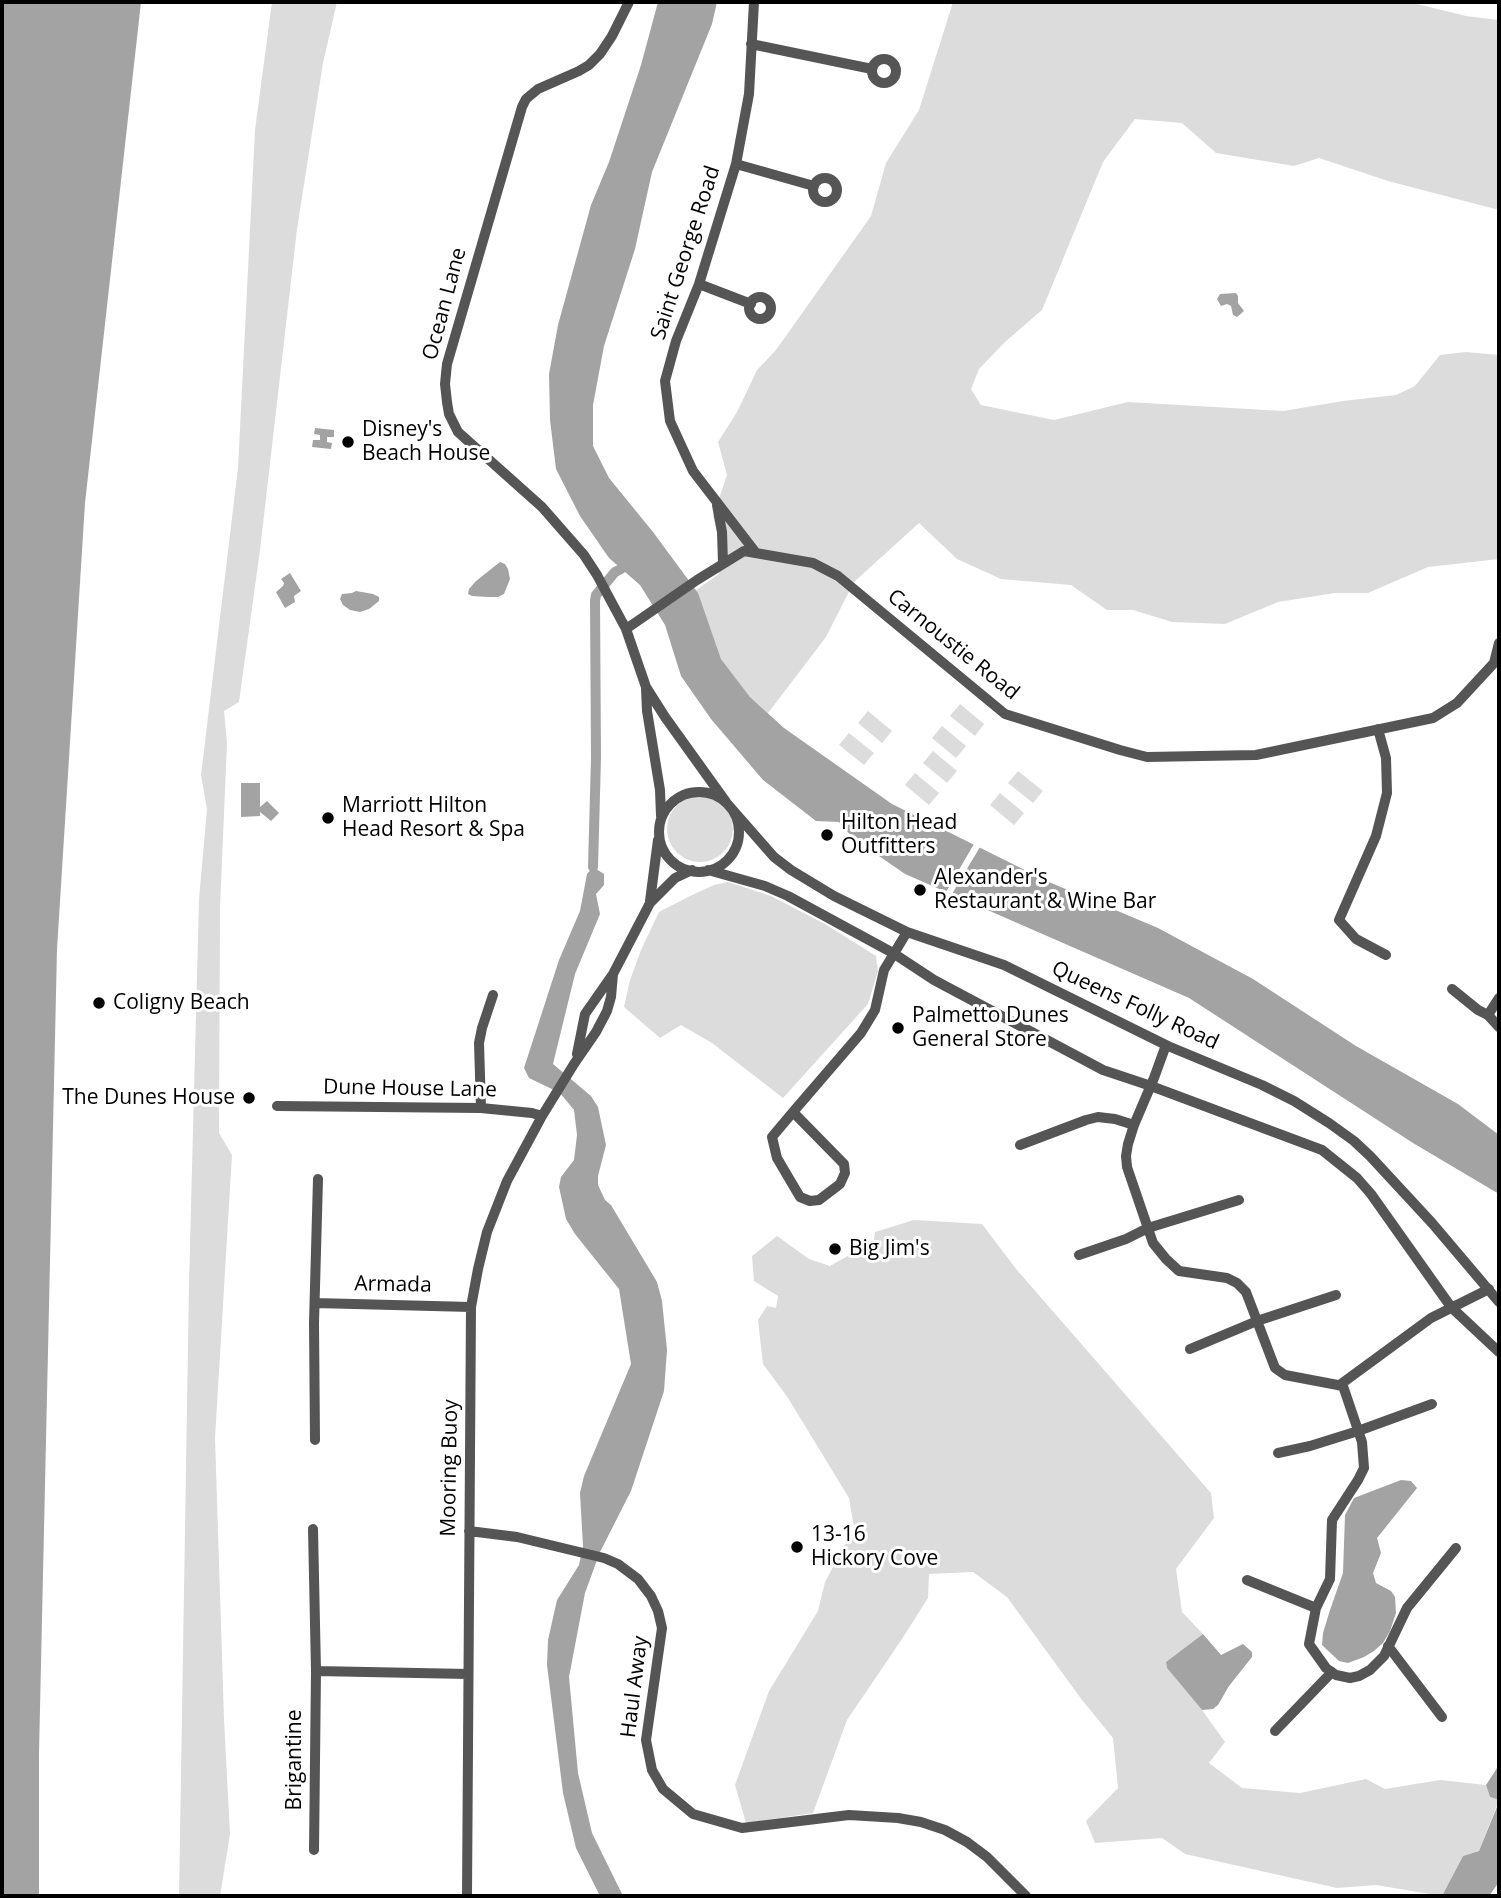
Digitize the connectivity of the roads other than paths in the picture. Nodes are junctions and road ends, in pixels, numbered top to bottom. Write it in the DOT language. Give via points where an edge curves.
graph roads {
  1 [pos="629,2"];
  2 [pos="754,2"];
  3 [pos="751,44"];
  4 [pos="872,69"];
  5 [pos="736,164"];
  6 [pos="814,186"];
  7 [pos="699,284"];
  8 [pos="751,304"];
  9 [pos="717,502"];
  10 [pos="756,553"];
  11 [pos="723,563"];
  12 [pos="626,629"];
  13 [pos="1499,643"];
  14 [pos="646,687"];
  15 [pos="1378,729"];
  16 [pos="729,805"];
  17 [pos="662,818"];
  18 [pos="659,832"];
  19 [pos="692,870"];
  20 [pos="708,870"];
  21 [pos="650,903"];
  22 [pos="907,932"];
  23 [pos="893,953"];
  24 [pos="1386,955"];
  25 [pos="612,974"];
  26 [pos="1452,989"];
  27 [pos="493,995"];
  28 [pos="1499,998"];
  29 [pos="1488,1015"];
  30 [pos="1499,1027"];
  31 [pos="1166,1045"];
  32 [pos="573,1063"];
  33 [pos="1151,1086"];
  34 [pos="277,1106"];
  35 [pos="481,1108"];
  36 [pos="793,1112"];
  37 [pos="542,1116"];
  38 [pos="1134,1125"];
  39 [pos="1020,1145"];
  40 [pos="318,1179"];
  41 [pos="1239,1200"];
  42 [pos="1148,1228"];
  43 [pos="1079,1255"];
  44 [pos="1489,1289"];
  45 [pos="1336,1294"];
  46 [pos="1499,1302"];
  47 [pos="315,1303"];
  48 [pos="471,1307"];
  49 [pos="1451,1307"];
  50 [pos="1256,1321"];
  51 [pos="1190,1349"];
  52 [pos="1499,1352"];
  53 [pos="1340,1384"];
  54 [pos="1432,1404"];
  55 [pos="1358,1431"];
  56 [pos="315,1440"];
  57 [pos="1278,1453"];
  58 [pos="313,1529"];
  59 [pos="469,1531"];
  60 [pos="1456,1548"];
  61 [pos="1247,1580"];
  62 [pos="1316,1608"];
  63 [pos="1388,1646"];
  64 [pos="316,1671"];
  65 [pos="1332,1672"];
  66 [pos="468,1674"];
  67 [pos="1442,1717"];
  68 [pos="1275,1731"];
  69 [pos="314,1850"];
  70 [pos="467,1896"];
  71 [pos="1026,1896"];
  1 -- 12 [label="street, Ocean Lane" via="612,36 589,65 538,89 522,107 445,384 449,414 458,432 542,507 575,544"];
  2 -- 3 [label="street, Saint George Road"];
  3 -- 4 [label="street"];
  3 -- 5 [label="street, Saint George Road" via="750,94"];
  5 -- 6 [label="street"];
  5 -- 7 [label="street, Saint George Road"];
  7 -- 8 [label="street"];
  7 -- 9 [label="street, Saint George Road" via="665,381 670,421 693,471"];
  9 -- 10 [label="street, Saint George Road"];
  9 -- 11 [label="street, Saint George Road"];
  10 -- 11 [label="street, Carnoustie Road" via="744,551"];
  10 -- 15 [label="street, Carnoustie Road" via="813,563 838,576 1005,714 1120,750 1147,757 1256,755"];
  11 -- 12 [label="street, Carnoustie Road"];
  12 -- 14 [label="street, Ocean Lane"];
  13 -- 15 [label="street, Carnoustie Road" via="1493,663 1457,703 1433,718"];
  14 -- 16 [label="street, Ocean Lane"];
  14 -- 17 [label="street, Ocean Lane"];
  15 -- 24 [label="street" via="1386,758 1387,793 1376,836 1339,920 1356,939"];
  16 -- 17 [label="street" via="710,793 690,793 673,802"];
  16 -- 20 [label="street" via="739,830 736,846 722,864"];
  16 -- 22 [label="street, Queens Folly Road" via="792,870"];
  17 -- 18 [label="street"];
  18 -- 19 [label="street" via="664,852 679,866"];
  18 -- 21 [label="street, Mooring Buoy"];
  19 -- 20 [label="street"];
  19 -- 21 [label="street, Mooring Buoy" via="675,878"];
  20 -- 23 [label="street" via="776,890"];
  21 -- 25 [label="street, Mooring Buoy"];
  22 -- 23 [label="street"];
  22 -- 31 [label="street, Queens Folly Road" via="1004,965"];
  23 -- 33 [label="street" via="934,980 1103,1070"];
  23 -- 36 [label="street" via="875,1010 861,1033"];
  25 -- 32 [label="street, Mooring Buoy" via="585,1014"];
  25 -- 32 [label="street, Mooring Buoy" via="607,1011"];
  26 -- 29 [label="street"];
  27 -- 35 [label="street" via="479,1043"];
  28 -- 29 [label="street"];
  29 -- 30 [label="street"];
  31 -- 33 [label="street"];
  31 -- 44 [label="street, Queens Folly Road" via="1294,1101 1354,1141"];
  32 -- 37 [label="street, Mooring Buoy"];
  33 -- 38 [label="street"];
  33 -- 49 [label="street" via="1322,1150 1338,1161 1371,1194"];
  34 -- 35 [label="street, Dune House Lane"];
  35 -- 37 [label="street, Dune House Lane"];
  36 -- 36 [label="street" via="772,1137 777,1158 800,1197 819,1200 840,1184 844,1164"];
  37 -- 48 [label="street, Mooring Buoy" via="492,1219"];
  38 -- 39 [label="street" via="1098,1117"];
  38 -- 42 [label="street" via="1127,1167"];
  40 -- 47 [label="street"];
  41 -- 42 [label="street"];
  42 -- 43 [label="street"];
  42 -- 50 [label="street" via="1153,1243 1179,1271 1237,1283 1246,1292"];
  44 -- 46 [label="street, Queens Folly Road"];
  44 -- 49 [label="street"];
  45 -- 50 [label="street"];
  47 -- 48 [label="street, Armada"];
  47 -- 56 [label="street"];
  48 -- 59 [label="street, Mooring Buoy"];
  49 -- 52 [label="street"];
  49 -- 53 [label="street"];
  50 -- 51 [label="street"];
  50 -- 53 [label="street" via="1275,1368 1285,1375"];
  53 -- 55 [label="street"];
  54 -- 55 [label="street"];
  55 -- 57 [label="street"];
  55 -- 62 [label="street" via="1364,1468 1332,1520 1330,1578"];
  58 -- 64 [label="street, Brigantine"];
  59 -- 66 [label="street, Mooring Buoy"];
  59 -- 71 [label="street, Haul Away" via="574,1549 618,1564 638,1579 651,1596 662,1628 646,1740 652,1770 663,1789 693,1814 742,1828 849,1815 921,1822 967,1842"];
  60 -- 63 [label="street" via="1407,1608"];
  61 -- 62 [label="street"];
  62 -- 65 [label="street" via="1309,1644"];
  63 -- 65 [label="street" via="1384,1656 1359,1676"];
  63 -- 67 [label="street"];
  64 -- 66 [label="street"];
  64 -- 69 [label="street, Brigantine"];
  65 -- 68 [label="street"];
  66 -- 70 [label="street, Mooring Buoy"];
}
